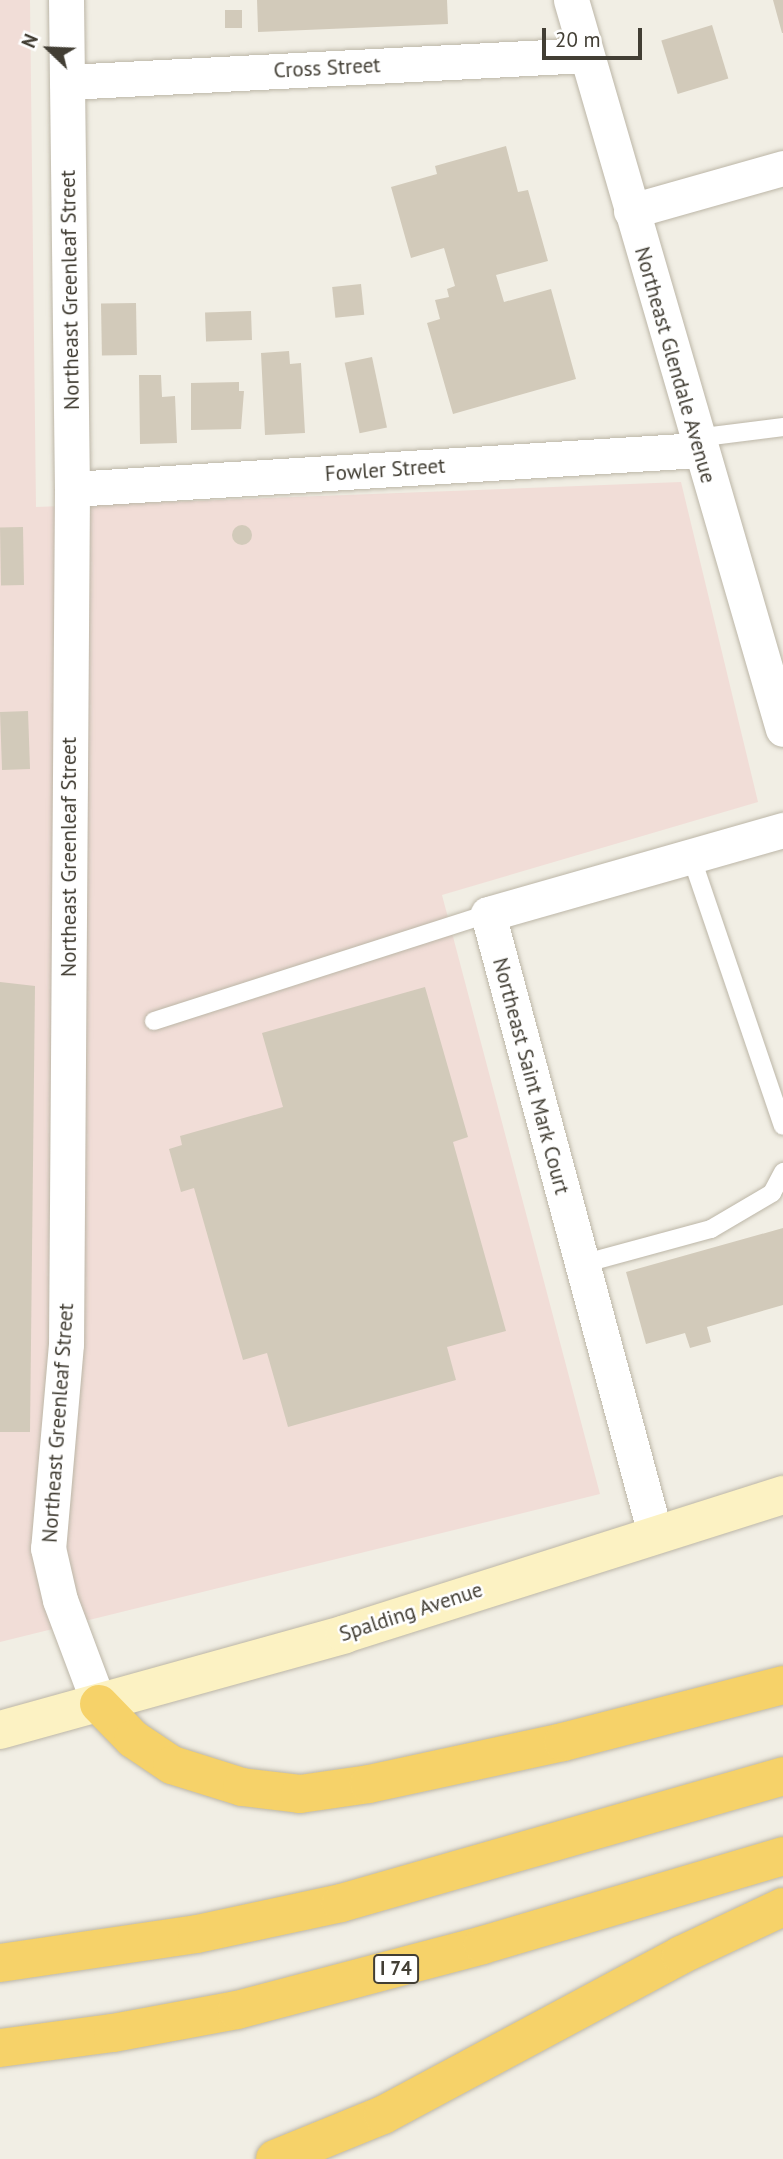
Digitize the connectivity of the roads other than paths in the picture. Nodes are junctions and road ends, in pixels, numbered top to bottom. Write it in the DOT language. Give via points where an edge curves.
graph roads {
  1 [pos="66,0"];
  2 [pos="571,0"];
  3 [pos="586,55"];
  4 [pos="67,82"];
  5 [pos="783,168"];
  6 [pos="631,211"];
  7 [pos="783,427"];
  8 [pos="697,444"];
  9 [pos="72,489"];
  10 [pos="783,729"];
  11 [pos="783,830"];
  12 [pos="691,856"];
  13 [pos="488,914"];
  14 [pos="154,1021"];
  15 [pos="783,1126"];
  16 [pos="783,1172"];
  17 [pos="582,1264"];
  18 [pos="783,1495"];
  19 [pos="655,1534"];
  20 [pos="783,1685"];
  21 [pos="99,1704"];
  22 [pos="0,1728"];
  23 [pos="783,1776"];
  24 [pos="783,1856"];
  25 [pos="722,1873"];
  26 [pos="341,1903"];
  27 [pos="783,1907"];
  28 [pos="0,1936"];
  29 [pos="0,1963"];
  30 [pos="0,2048"];
  31 [pos="0,2075"];
  32 [pos="275,2159"];
  1 -- 4 [label="street, Northeast Greenleaf Street"];
  2 -- 3 [label="street, Northeast Glendale Avenue"];
  3 -- 4 [label="street, Cross Street"];
  3 -- 6 [label="street, Northeast Glendale Avenue"];
  4 -- 9 [label="street, Northeast Greenleaf Street"];
  5 -- 6 [label="street"];
  6 -- 8 [label="street, Northeast Glendale Avenue"];
  7 -- 8 [label="lane"];
  8 -- 9 [label="street, Fowler Street"];
  8 -- 10 [label="street, Northeast Glendale Avenue"];
  9 -- 21 [label="street, Northeast Greenleaf Street" via="66,1344 48,1548 60,1600"];
  11 -- 12 [label="street"];
  12 -- 13 [label="street"];
  12 -- 15 [label="lane"];
  13 -- 14 [label="lane"];
  13 -- 17 [label="street, Northeast Saint Mark Court"];
  16 -- 17 [label="lane" via="772,1193 711,1229"];
  17 -- 19 [label="street, Northeast Saint Mark Court"];
  18 -- 19 [label="main road, Spalding Avenue"];
  19 -- 21 [label="main road, Spalding Avenue" via="345,1634"];
  20 -- 21 [label="highway" via="564,1742 369,1784 300,1794 242,1787 172,1765 133,1739"];
  21 -- 22 [label="main road, Spalding Avenue"];
  23 -- 26 [label="highway"];
  24 -- 25 [label="highway, I 74"];
  25 -- 30 [label="highway, I 74" via="470,1949 250,2007"];
  25 -- 31 [label="highway" via="381,1986 199,2036"];
  26 -- 28 [label="highway" via="104,1932"];
  26 -- 29 [label="highway" via="197,1934"];
  27 -- 32 [label="highway" via="681,1955 383,2115"];
}
